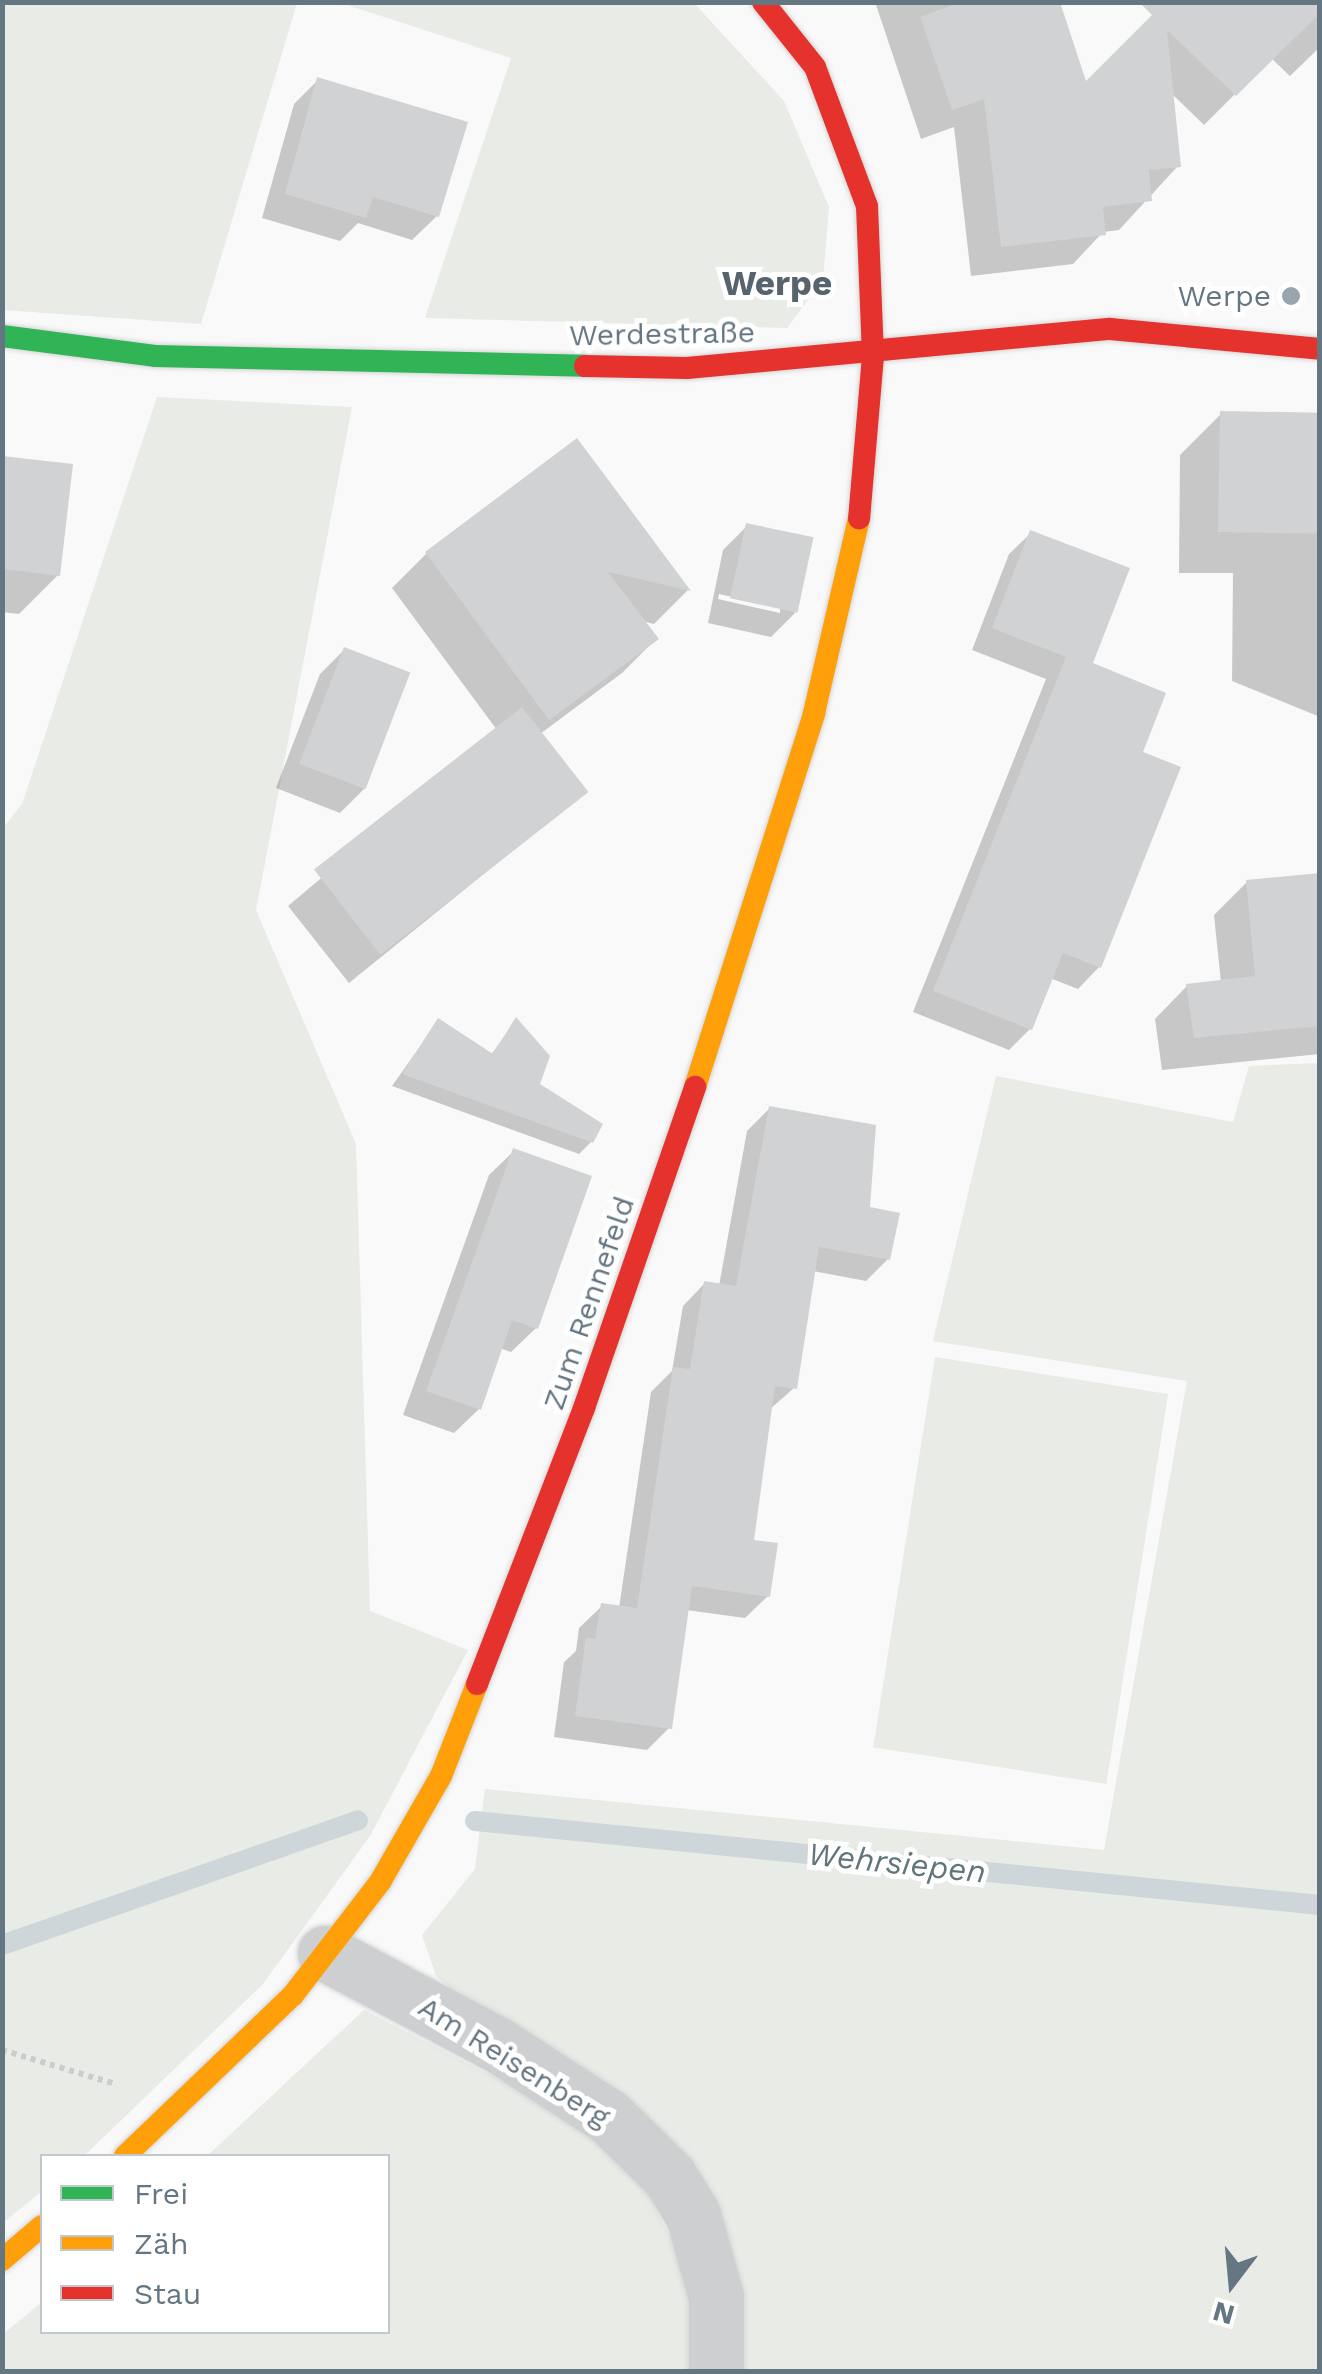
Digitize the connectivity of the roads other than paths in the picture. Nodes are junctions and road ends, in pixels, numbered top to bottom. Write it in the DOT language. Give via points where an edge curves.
graph roads {
  1 [pos="763,2"];
  2 [pos="2,336"];
  3 [pos="1320,349"];
  4 [pos="872,356"];
  5 [pos="325,1953"];
  6 [pos="127,2154"];
  7 [pos="40,2228"];
  8 [pos="2,2260"];
  9 [pos="716,2372"];
  1 -- 4 [label="street, Zum Rennefeld" via="815,68 867,206"];
  2 -- 4 [label="street, Werdestraße" via="155,356 687,368"];
  3 -- 4 [label="street, Werdestraße" via="1110,329 1020,333"];
  4 -- 5 [label="street, Zum Rennefeld" via="863,500 842,605 739,961 584,1408 451,1752 380,1882"];
  5 -- 6 [label="street, Zum Rennefeld" via="250,2043"];
  5 -- 9 [label="street, Am Reisenberg" via="610,2117 669,2176 693,2215 716,2296"];
  7 -- 8 [label="street"];
}
